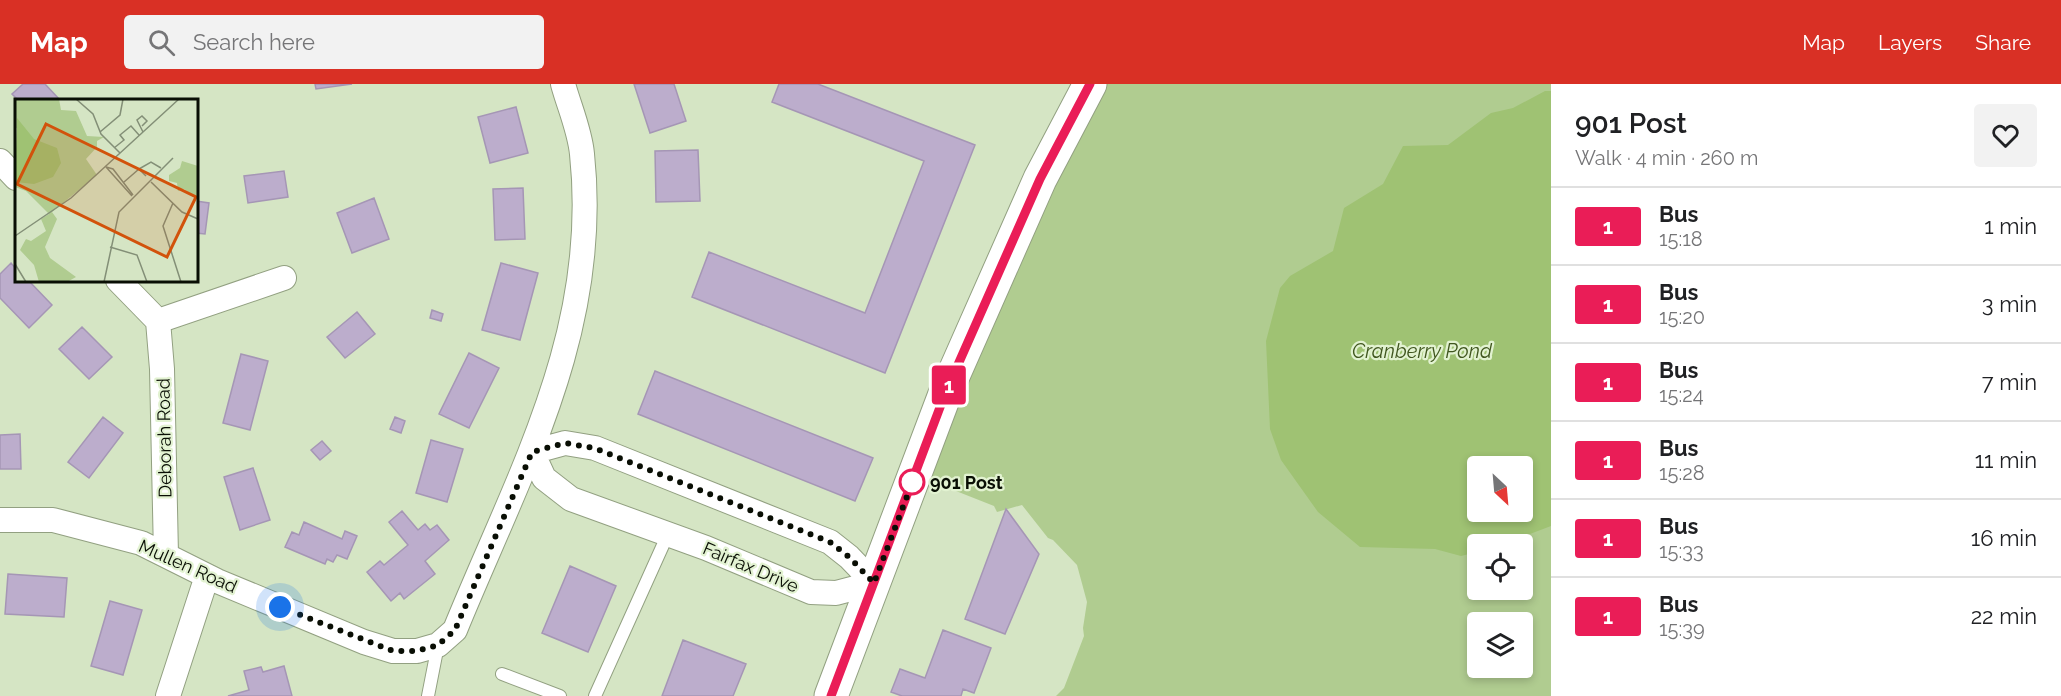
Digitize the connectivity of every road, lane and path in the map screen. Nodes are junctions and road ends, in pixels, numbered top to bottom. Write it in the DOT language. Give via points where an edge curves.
graph roads {
  1 [pos="563,84"];
  2 [pos="1090,84"];
  3 [pos="0,161"];
  4 [pos="15,177"];
  5 [pos="284,278"];
  6 [pos="120,282"];
  7 [pos="158,321"];
  8 [pos="532,452"];
  9 [pos="0,520"];
  10 [pos="668,534"];
  11 [pos="166,555"];
  12 [pos="207,576"];
  13 [pos="874,583"];
  14 [pos="438,645"];
  15 [pos="502,674"];
  16 [pos="168,696"];
  17 [pos="428,696"];
  18 [pos="560,696"];
  19 [pos="594,696"];
  20 [pos="831,696"];
  1 -- 8 [label="street" via="582,152 584,258 562,362"];
  2 -- 13 [label="main road" via="1040,179 945,394"];
  3 -- 4 [label="street"];
  5 -- 7 [label="street"];
  6 -- 7 [label="street"];
  7 -- 11 [label="street, Deborah Road"];
  8 -- 10 [label="street, Fairfax Drive" via="544,478 571,499"];
  8 -- 13 [label="street" via="565,443 594,448 830,542"];
  8 -- 14 [label="street" via="455,630"];
  9 -- 11 [label="street, Mullen Road" via="53,520 141,543"];
  10 -- 13 [label="street, Fairfax Drive" via="811,592 836,593"];
  10 -- 19 [label="lane"];
  11 -- 12 [label="street, Mullen Road"];
  12 -- 14 [label="street, Mullen Road" via="393,651 417,651"];
  12 -- 16 [label="street"];
  13 -- 20 [label="main road"];
  14 -- 17 [label="lane"];
  15 -- 18 [label="lane"];
}
